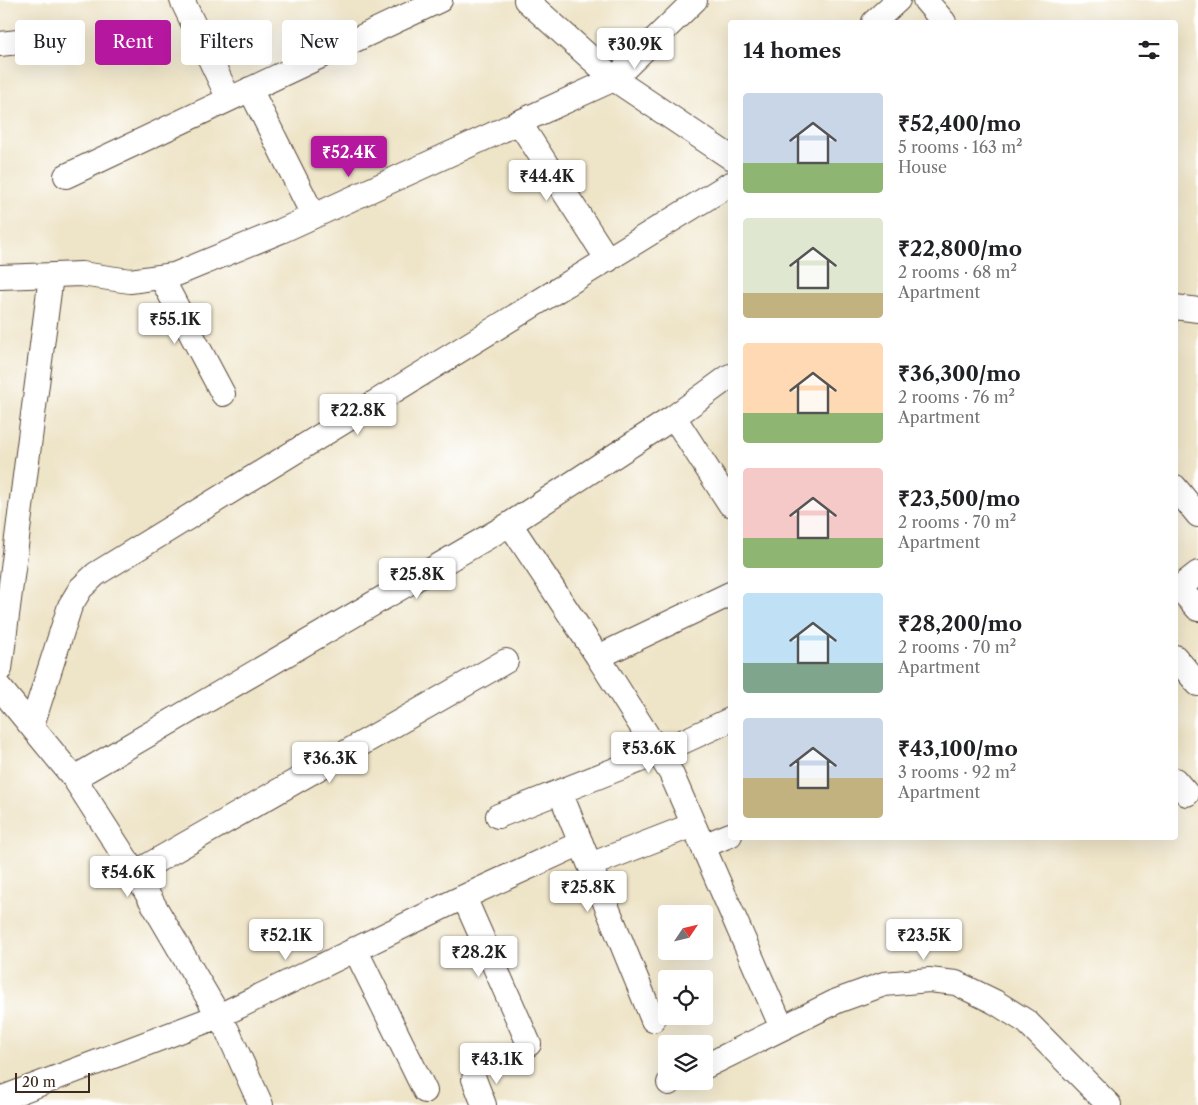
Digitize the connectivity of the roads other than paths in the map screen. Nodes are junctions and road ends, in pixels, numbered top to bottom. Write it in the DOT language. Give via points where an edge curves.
graph roads {
  1 [pos="182,0"];
  2 [pos="440,0"];
  3 [pos="526,0"];
  4 [pos="695,0"];
  5 [pos="898,0"];
  6 [pos="926,0"];
  7 [pos="876,20"];
  8 [pos="942,20"];
  9 [pos="15,42"];
  10 [pos="0,44"];
  11 [pos="614,79"];
  12 [pos="250,90"];
  13 [pos="229,99"];
  14 [pos="518,122"];
  15 [pos="728,156"];
  16 [pos="66,176"];
  17 [pos="728,185"];
  18 [pos="313,215"];
  19 [pos="608,260"];
  20 [pos="51,276"];
  21 [pos="0,277"];
  22 [pos="161,277"];
  23 [pos="1178,307"];
  24 [pos="1198,310"];
  25 [pos="728,377"];
  26 [pos="223,394"];
  27 [pos="674,417"];
  28 [pos="1178,491"];
  29 [pos="728,501"];
  30 [pos="1198,514"];
  31 [pos="510,524"];
  32 [pos="9,528"];
  33 [pos="1198,573"];
  34 [pos="1178,588"];
  35 [pos="1178,590"];
  36 [pos="728,595"];
  37 [pos="1198,609"];
  38 [pos="598,657"];
  39 [pos="506,661"];
  40 [pos="1178,661"];
  41 [pos="0,669"];
  42 [pos="1198,684"];
  43 [pos="0,688"];
  44 [pos="728,721"];
  45 [pos="32,725"];
  46 [pos="658,753"];
  47 [pos="74,778"];
  48 [pos="560,792"];
  49 [pos="498,816"];
  50 [pos="694,825"];
  51 [pos="728,836"];
  52 [pos="580,843"];
  53 [pos="703,846"];
  54 [pos="590,865"];
  55 [pos="136,873"];
  56 [pos="464,897"];
  57 [pos="355,949"];
  58 [pos="219,1016"];
  59 [pos="653,1020"];
  60 [pos="782,1028"];
  61 [pos="529,1044"];
  62 [pos="713,1063"];
  63 [pos="474,1079"];
  64 [pos="425,1091"];
  65 [pos="0,1099"];
  66 [pos="258,1104"];
  67 [pos="484,1105"];
  68 [pos="1109,1105"];
  1 -- 13 [label="street"];
  2 -- 12 [label="street"];
  3 -- 11 [label="street"];
  4 -- 11 [label="street"];
  5 -- 7 [label="street"];
  6 -- 8 [label="street"];
  9 -- 10 [label="street"];
  11 -- 14 [label="street"];
  11 -- 15 [label="street"];
  12 -- 13 [label="street"];
  12 -- 18 [label="street"];
  13 -- 16 [label="street"];
  14 -- 18 [label="street"];
  14 -- 19 [label="street"];
  17 -- 19 [label="street"];
  18 -- 22 [label="street" via="174,275"];
  19 -- 45 [label="street" via="96,574 81,588 70,606"];
  20 -- 21 [label="street"];
  20 -- 22 [label="street" via="81,274 130,281"];
  20 -- 32 [label="street"];
  22 -- 26 [label="street"];
  23 -- 24 [label="street"];
  25 -- 27 [label="street"];
  27 -- 29 [label="street"];
  27 -- 31 [label="street"];
  28 -- 30 [label="street"];
  31 -- 38 [label="street"];
  31 -- 47 [label="street"];
  32 -- 41 [label="street"];
  33 -- 34 [label="street"];
  35 -- 37 [label="street"];
  36 -- 38 [label="street"];
  38 -- 46 [label="street"];
  39 -- 55 [label="street"];
  40 -- 42 [label="street"];
  43 -- 45 [label="street"];
  44 -- 46 [label="street"];
  45 -- 47 [label="street"];
  46 -- 48 [label="street"];
  46 -- 50 [label="street" via="671,773"];
  47 -- 55 [label="street"];
  48 -- 49 [label="street"];
  48 -- 52 [label="street"];
  50 -- 53 [label="street"];
  50 -- 54 [label="street"];
  51 -- 53 [label="street"];
  52 -- 54 [label="street"];
  52 -- 56 [label="street"];
  53 -- 60 [label="street"];
  54 -- 59 [label="street"];
  55 -- 58 [label="street"];
  56 -- 57 [label="street"];
  56 -- 61 [label="street"];
  57 -- 58 [label="street"];
  57 -- 64 [label="street"];
  58 -- 65 [label="street"];
  58 -- 66 [label="street"];
  60 -- 62 [label="street"];
  60 -- 68 [label="street" via="837,1001 884,984 929,980 956,983 1027,1022"];
  63 -- 67 [label="street"];
}
